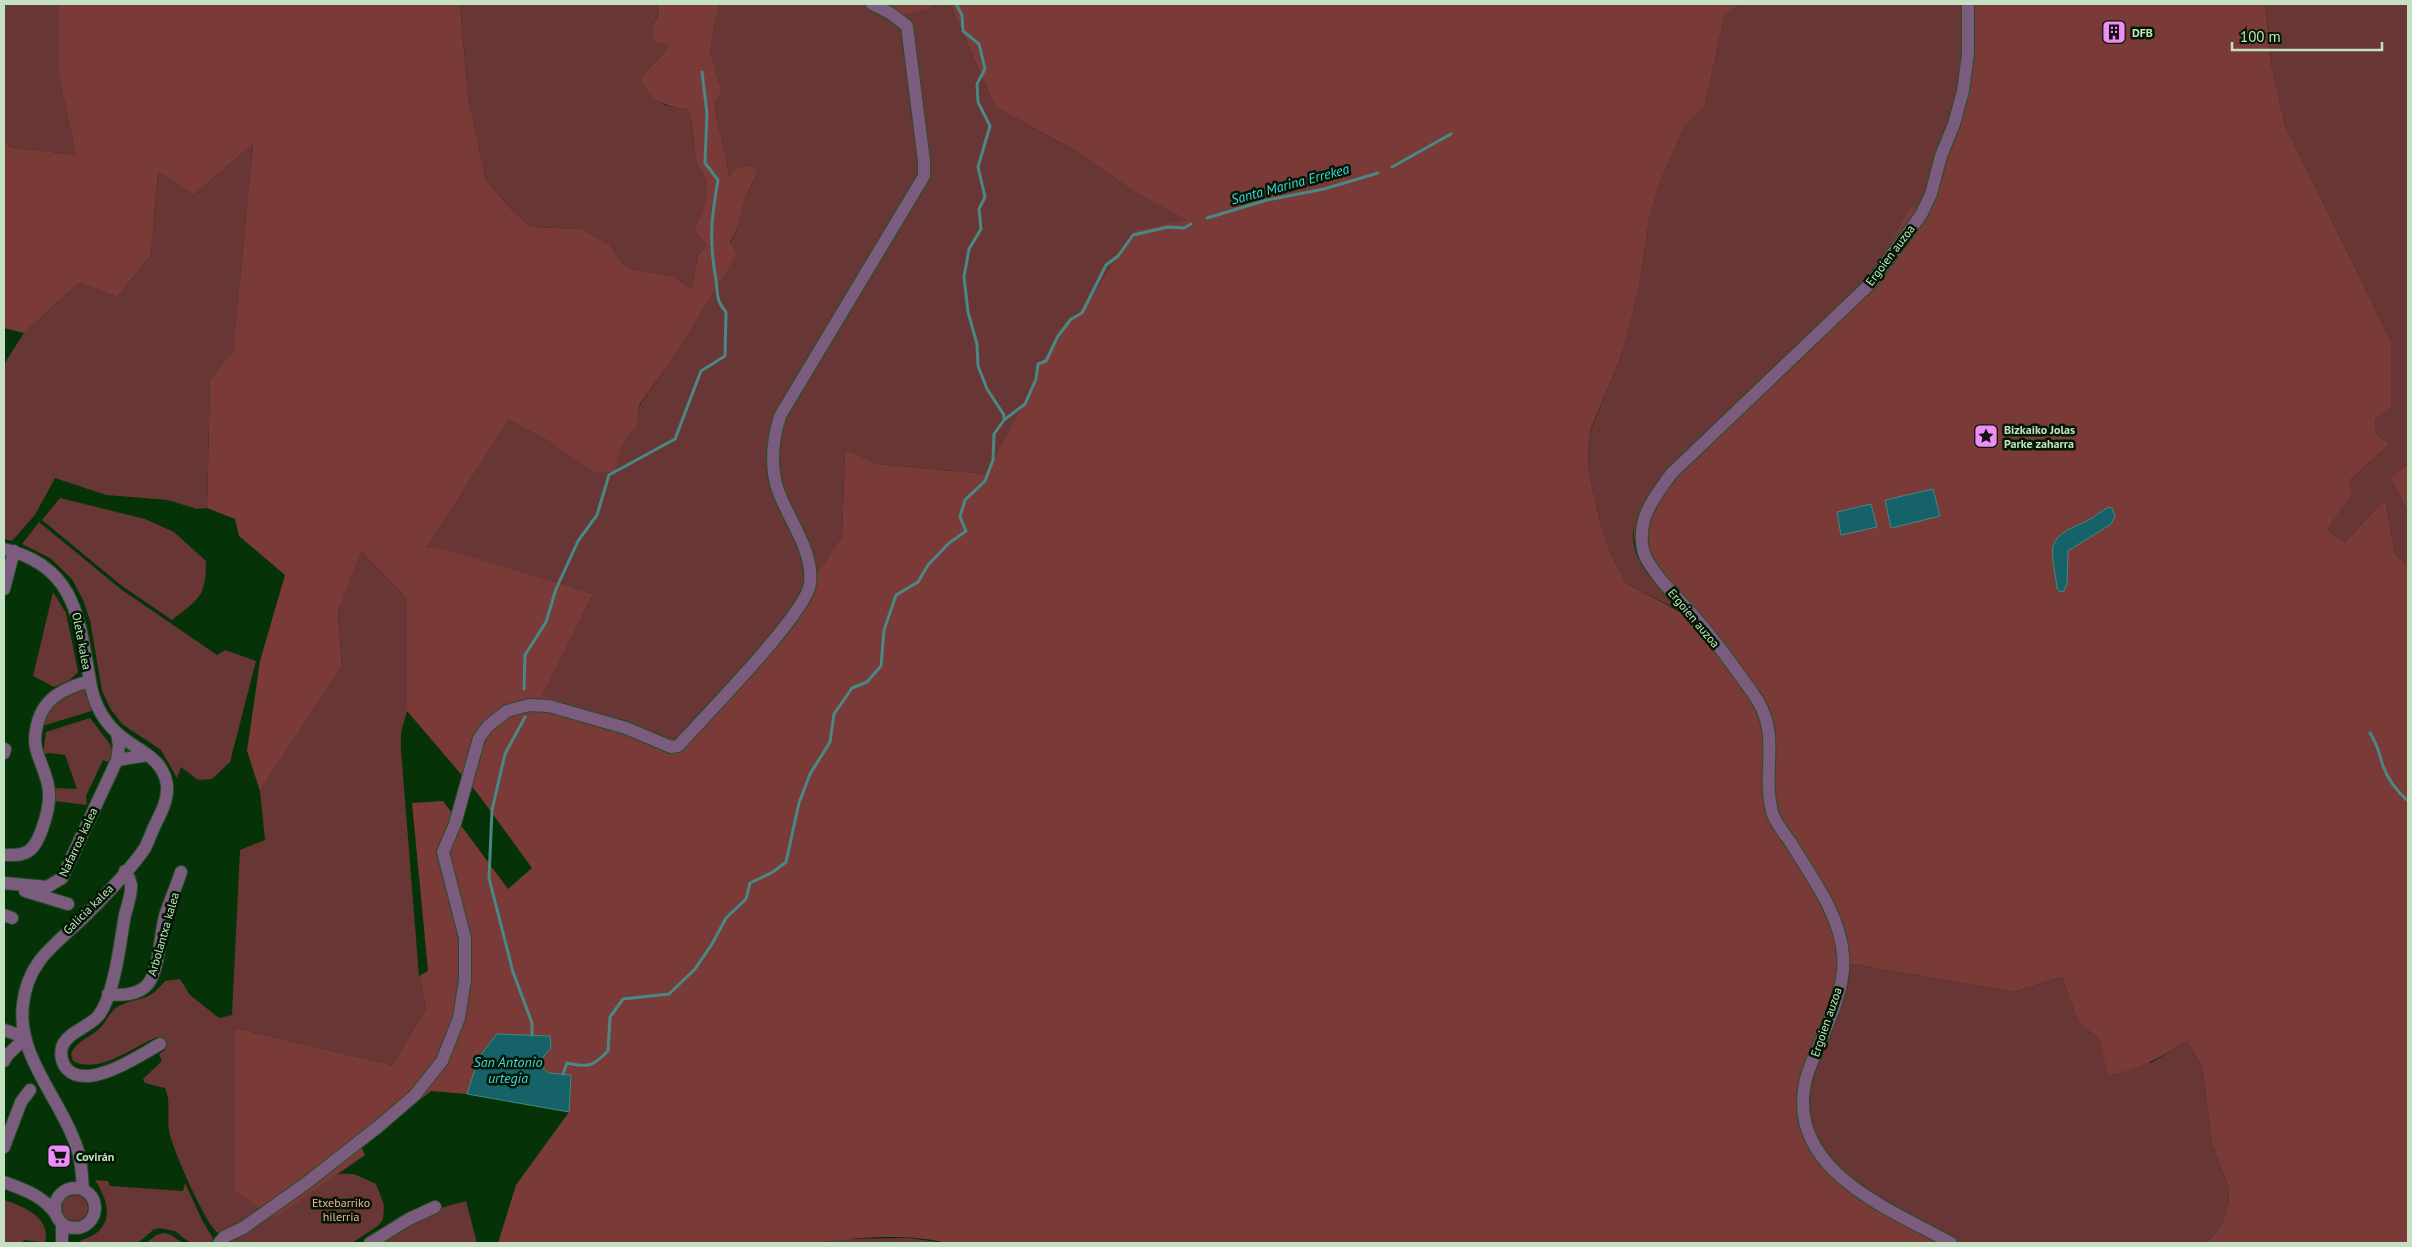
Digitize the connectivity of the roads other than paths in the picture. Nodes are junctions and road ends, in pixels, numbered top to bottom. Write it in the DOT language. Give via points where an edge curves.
graph roads {
  1 [pos="872,4"];
  2 [pos="1968,4"];
  3 [pos="9,550"];
  4 [pos="4,589"];
  5 [pos="90,681"];
  6 [pos="117,733"];
  7 [pos="148,755"];
  8 [pos="117,760"];
  9 [pos="4,855"];
  10 [pos="125,871"];
  11 [pos="182,872"];
  12 [pos="9,884"];
  13 [pos="68,904"];
  14 [pos="108,994"];
  15 [pos="4,1030"];
  16 [pos="25,1037"];
  17 [pos="160,1044"];
  18 [pos="4,1061"];
  19 [pos="30,1090"];
  20 [pos="4,1147"];
  21 [pos="4,1182"];
  22 [pos="77,1189"];
  23 [pos="36,1195"];
  24 [pos="59,1196"];
  25 [pos="435,1207"];
  26 [pos="64,1222"];
  27 [pos="62,1243"];
  28 [pos="219,1243"];
  29 [pos="370,1243"];
  30 [pos="1951,1243"];
  1 -- 28 [label="street" via="907,26 924,176 780,416 774,436 774,476 810,568 810,585 803,602 756,660 678,746 671,747 626,728 549,706 529,705 507,712 488,726 478,738 455,824 443,852 465,938 465,980 459,1018 442,1060 415,1095 379,1126 305,1184"];
  2 -- 30 [label="street, Ergoien auzoa" via="1968,54 1963,91 1931,194 1920,215 1871,282 1671,474 1647,509 1642,535 1644,555 1654,571 1700,623 1766,715 1771,739 1769,794 1773,815 1831,910 1840,934 1843,957 1840,982 1829,1022 1805,1082 1806,1128 1817,1152 1856,1190"];
  3 -- 4 [label="street"];
  3 -- 5 [label="street, Oleta kalea" via="36,560 65,588 78,616"];
  5 -- 6 [label="street, Galicia kalea" via="100,711"];
  5 -- 9 [label="street" via="58,694 42,711 34,737 49,792 43,827 28,852"];
  6 -- 7 [label="street, Galicia kalea"];
  6 -- 8 [label="street, Nafarroa kalea"];
  7 -- 8 [label="street"];
  7 -- 10 [label="street, Galicia kalea" via="163,772 167,783 166,800 145,848"];
  8 -- 12 [label="street, Nafarroa kalea" via="62,878 47,887"];
  10 -- 14 [label="street" via="131,886"];
  10 -- 16 [label="street, Galicia kalea" via="78,923 52,944 32,972 22,1007"];
  11 -- 14 [label="street, Arbolantxa kalea" via="165,917 153,977 147,986 136,992"];
  12 -- 13 [label="street, Nafarroa kalea"];
  14 -- 17 [label="street" via="99,1016 68,1038 63,1046 64,1065 70,1072 77,1077 90,1077"];
  15 -- 16 [label="street"];
  16 -- 18 [label="street" via="8,1052"];
  16 -- 22 [label="street, Galicia kalea" via="29,1052 71,1133 80,1159"];
  19 -- 20 [label="street" via="21,1102"];
  21 -- 23 [label="street"];
  22 -- 24 [label="street"];
  22 -- 26 [label="street" via="92,1199 94,1212 87,1223"];
  23 -- 24 [label="street"];
  23 -- 26 [label="street"];
  24 -- 26 [label="street" via="55,1204"];
  25 -- 29 [label="street"];
  26 -- 27 [label="street"];
}
